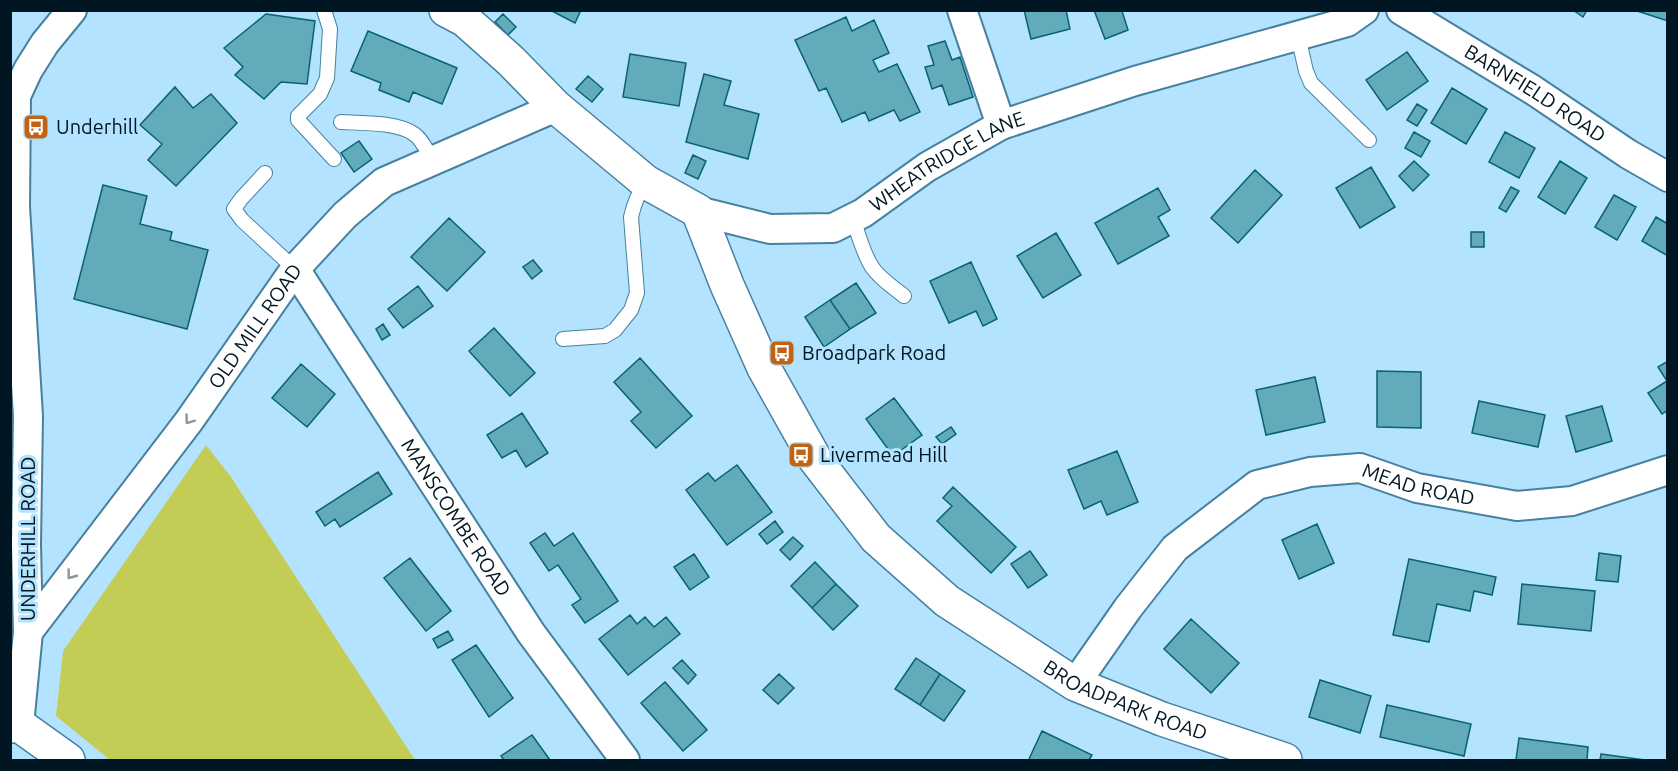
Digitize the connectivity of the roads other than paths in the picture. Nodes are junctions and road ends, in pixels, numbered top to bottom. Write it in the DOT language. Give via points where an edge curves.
graph roads {
  1 [pos="72,10"];
  2 [pos="324,10"];
  3 [pos="446,10"];
  4 [pos="962,10"];
  5 [pos="1364,10"];
  6 [pos="1401,10"];
  7 [pos="1298,36"];
  8 [pos="556,107"];
  9 [pos="341,122"];
  10 [pos="1001,125"];
  11 [pos="1369,140"];
  12 [pos="334,159"];
  13 [pos="433,161"];
  14 [pos="266,173"];
  15 [pos="1668,177"];
  16 [pos="646,182"];
  17 [pos="698,210"];
  18 [pos="853,218"];
  19 [pos="295,269"];
  20 [pos="904,296"];
  21 [pos="563,339"];
  22 [pos="1668,470"];
  23 [pos="28,632"];
  24 [pos="1075,684"];
  25 [pos="15,725"];
  26 [pos="68,760"];
  27 [pos="625,760"];
  28 [pos="1285,760"];
  1 -- 23 [label="street, UNDERHILL ROAD" via="45,43 16,96 15,207 28,416"];
  2 -- 12 [label="lane" via="330,28 327,78 298,120"];
  3 -- 8 [label="street" via="465,21 511,61"];
  4 -- 10 [label="street"];
  5 -- 7 [label="street, WHEATRIDGE LANE" via="1347,22"];
  6 -- 15 [label="street, BARNFIELD ROAD"];
  7 -- 10 [label="street, WHEATRIDGE LANE" via="1136,81"];
  7 -- 11 [label="lane" via="1311,83"];
  8 -- 13 [label="street, OLD MILL ROAD"];
  8 -- 16 [label="street, WHEATRIDGE LANE"];
  9 -- 13 [label="lane" via="414,133"];
  10 -- 18 [label="street, WHEATRIDGE LANE" via="927,167"];
  13 -- 19 [label="street, OLD MILL ROAD" via="384,182 345,215"];
  14 -- 19 [label="lane" via="234,209"];
  16 -- 17 [label="street, WHEATRIDGE LANE"];
  16 -- 21 [label="lane" via="631,218 637,293 632,310 605,336"];
  17 -- 18 [label="street, WHEATRIDGE LANE" via="770,229 833,228"];
  17 -- 24 [label="street, BROADPARK ROAD" via="764,368 815,459 876,538 947,601"];
  18 -- 20 [label="lane" via="872,267"];
  19 -- 23 [label="street, OLD MILL ROAD, one-way" via="189,421"];
  19 -- 27 [label="street, MANSCOMBE ROAD" via="531,633"];
  22 -- 24 [label="street, MEAD ROAD" via="1572,501 1517,506 1416,488 1360,468 1310,472 1257,485 1175,548"];
  23 -- 25 [label="street, UNDERHILL ROAD"];
  24 -- 28 [label="street, BROADPARK ROAD" via="1162,719"];
  25 -- 26 [label="street"];
}
